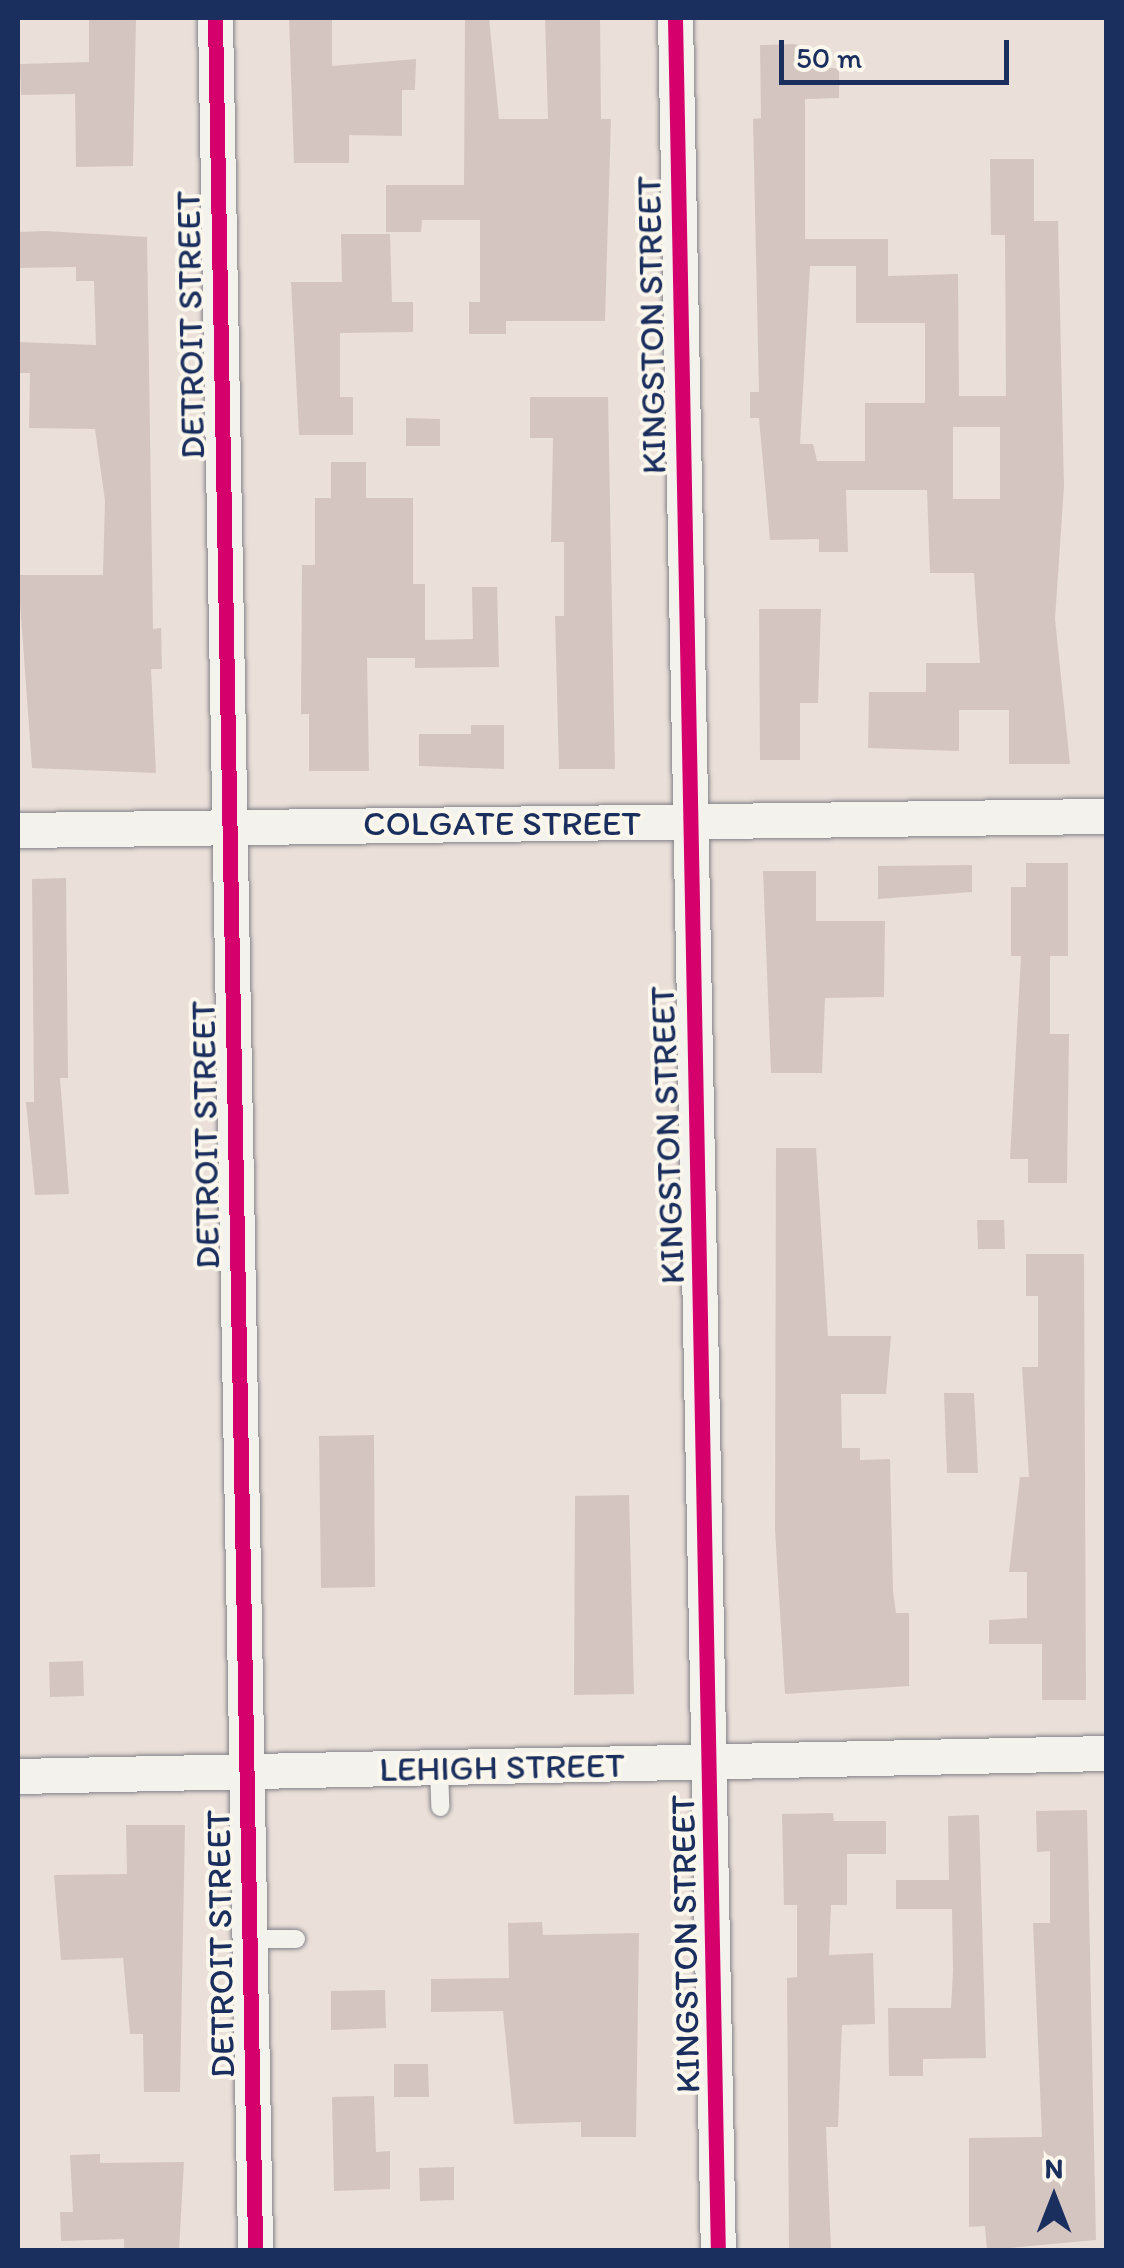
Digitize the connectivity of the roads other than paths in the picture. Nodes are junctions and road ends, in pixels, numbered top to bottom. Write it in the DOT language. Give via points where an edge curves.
graph roads {
  1 [pos="215,18"];
  2 [pos="676,18"];
  3 [pos="1106,816"];
  4 [pos="688,823"];
  5 [pos="228,826"];
  6 [pos="18,830"];
  7 [pos="1106,1753"];
  8 [pos="713,1764"];
  9 [pos="439,1768"];
  10 [pos="246,1772"];
  11 [pos="18,1776"];
  12 [pos="440,1807"];
  13 [pos="250,1939"];
  14 [pos="296,1939"];
  15 [pos="255,2250"];
  16 [pos="718,2250"];
  1 -- 5 [label="street, DETROIT STREET"];
  2 -- 4 [label="street, KINGSTON STREET"];
  3 -- 4 [label="street, COLGATE STREET"];
  4 -- 5 [label="street, COLGATE STREET"];
  4 -- 8 [label="street, KINGSTON STREET"];
  5 -- 6 [label="street, COLGATE STREET"];
  5 -- 10 [label="street, DETROIT STREET"];
  7 -- 8 [label="street, LEHIGH STREET"];
  8 -- 9 [label="street, LEHIGH STREET"];
  8 -- 16 [label="street, KINGSTON STREET"];
  9 -- 10 [label="street, LEHIGH STREET"];
  9 -- 12 [label="lane"];
  10 -- 11 [label="street, LEHIGH STREET"];
  10 -- 13 [label="street, DETROIT STREET"];
  13 -- 14 [label="lane"];
  13 -- 15 [label="street, DETROIT STREET"];
}
